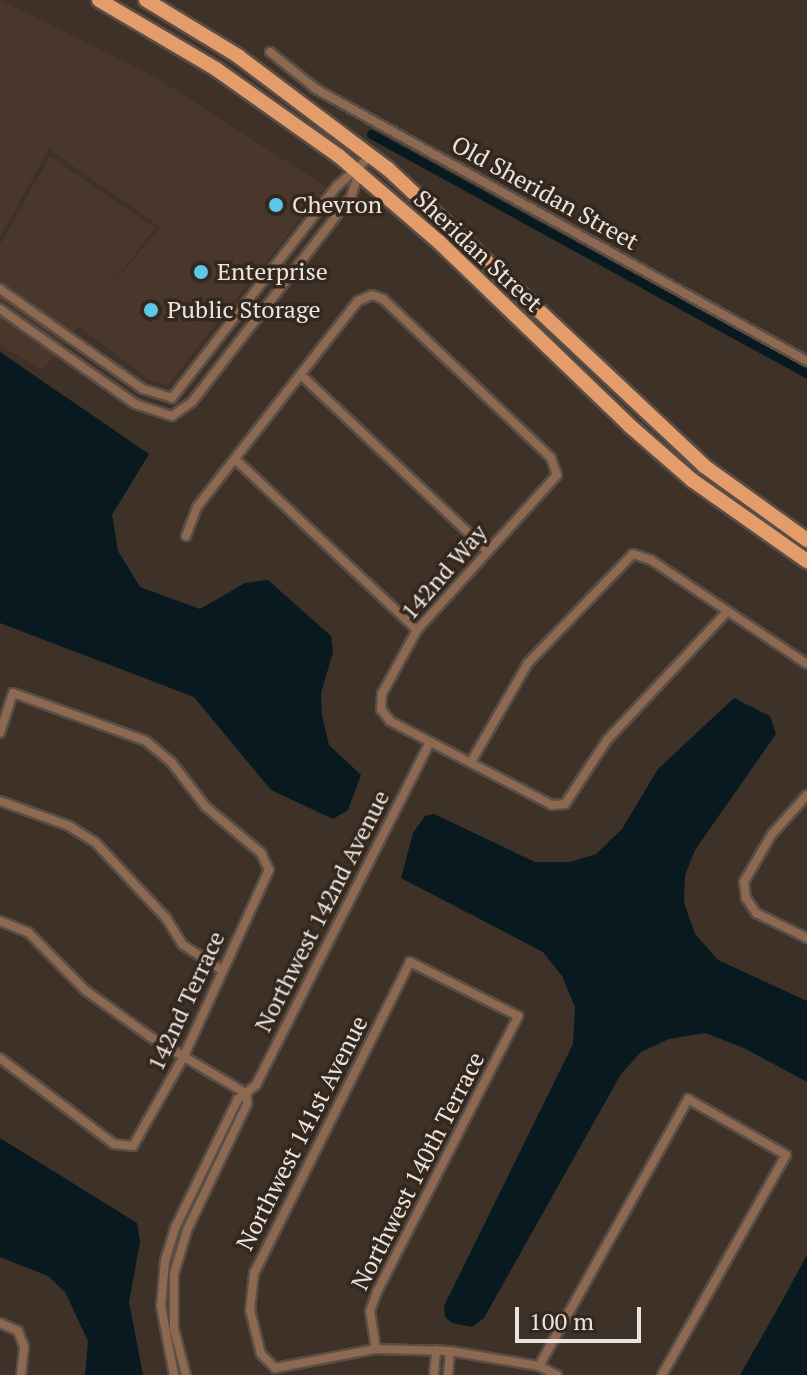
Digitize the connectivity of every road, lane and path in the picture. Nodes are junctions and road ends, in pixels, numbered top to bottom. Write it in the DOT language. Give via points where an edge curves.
graph roads {
  1 [pos="99,0"];
  2 [pos="146,0"];
  3 [pos="162,10"];
  4 [pos="164,34"];
  5 [pos="208,37"];
  6 [pos="270,52"];
  7 [pos="371,156"];
  8 [pos="359,172"];
  9 [pos="0,289"];
  10 [pos="0,309"];
  11 [pos="807,361"];
  12 [pos="301,375"];
  13 [pos="235,459"];
  14 [pos="186,536"];
  15 [pos="807,540"];
  16 [pos="487,550"];
  17 [pos="807,561"];
  18 [pos="725,614"];
  19 [pos="417,630"];
  20 [pos="807,664"];
  21 [pos="0,733"];
  22 [pos="429,744"];
  23 [pos="471,762"];
  24 [pos="807,795"];
  25 [pos="0,801"];
  26 [pos="0,921"];
  27 [pos="807,938"];
  28 [pos="222,970"];
  29 [pos="518,1016"];
  30 [pos="0,1058"];
  31 [pos="183,1058"];
  32 [pos="247,1094"];
  33 [pos="0,1323"];
  34 [pos="376,1349"];
  35 [pos="436,1350"];
  36 [pos="450,1351"];
  37 [pos="539,1366"];
  38 [pos="21,1375"];
  39 [pos="174,1375"];
  40 [pos="186,1375"];
  41 [pos="434,1375"];
  42 [pos="448,1375"];
  43 [pos="557,1375"];
  44 [pos="662,1375"];
  1 -- 4 [label="main road, Sheridan Street"];
  2 -- 3 [label="main road, Sheridan Street"];
  3 -- 4 [label="main road"];
  3 -- 5 [label="main road, Sheridan Street"];
  4 -- 5 [label="main road"];
  4 -- 8 [label="main road, Sheridan Street"];
  5 -- 7 [label="main road, Sheridan Street"];
  6 -- 11 [label="street, Old Sheridan Street" via="316,89"];
  7 -- 8 [label="street"];
  7 -- 15 [label="main road, Sheridan Street" via="704,466"];
  8 -- 9 [label="street" via="337,186 172,398 159,399"];
  8 -- 10 [label="street" via="351,197 192,402 172,416 135,404"];
  8 -- 17 [label="main road, Sheridan Street" via="640,435 713,496"];
  12 -- 13 [label="street"];
  12 -- 16 [label="street"];
  12 -- 16 [label="street, 142nd Way" via="358,301 372,295 383,299 551,458 557,475 550,488"];
  13 -- 14 [label="street" via="197,507"];
  13 -- 19 [label="street"];
  16 -- 19 [label="street, 142nd Way"];
  18 -- 20 [label="street"];
  18 -- 23 [label="street" via="607,740 565,804 552,805"];
  18 -- 23 [label="street" via="651,560 633,554 528,663"];
  19 -- 22 [label="street, 142nd Way" via="382,694 381,709 390,721"];
  21 -- 28 [label="street, 142nd Terrace" via="13,693 146,741 172,763 206,807 261,853 269,870"];
  22 -- 23 [label="street"];
  22 -- 32 [label="street, Northwest 142nd Avenue"];
  24 -- 27 [label="street" via="772,834 744,882 756,913"];
  25 -- 28 [label="street" via="69,826 96,843 166,918 183,945"];
  26 -- 31 [label="street" via="29,933 85,990"];
  28 -- 31 [label="street, 142nd Terrace"];
  29 -- 34 [label="street, Northwest 140th Terrace" via="377,1292 370,1311"];
  29 -- 34 [label="street, Northwest 141st Avenue" via="410,962 254,1273 250,1310 261,1354 275,1368"];
  30 -- 31 [label="street, 142nd Terrace" via="114,1144 133,1146"];
  31 -- 32 [label="street"];
  32 -- 39 [label="street, Northwest 142nd Avenue" via="238,1099 176,1226 165,1261 161,1325"];
  32 -- 40 [label="street, Northwest 142nd Avenue" via="247,1104 187,1230 174,1274 174,1329"];
  33 -- 38 [label="street" via="18,1331 24,1347"];
  34 -- 35 [label="street"];
  35 -- 36 [label="street"];
  35 -- 41 [label="street"];
  36 -- 37 [label="street"];
  36 -- 42 [label="street"];
  37 -- 43 [label="street"];
  37 -- 44 [label="street" via="688,1099 786,1155"];
}
